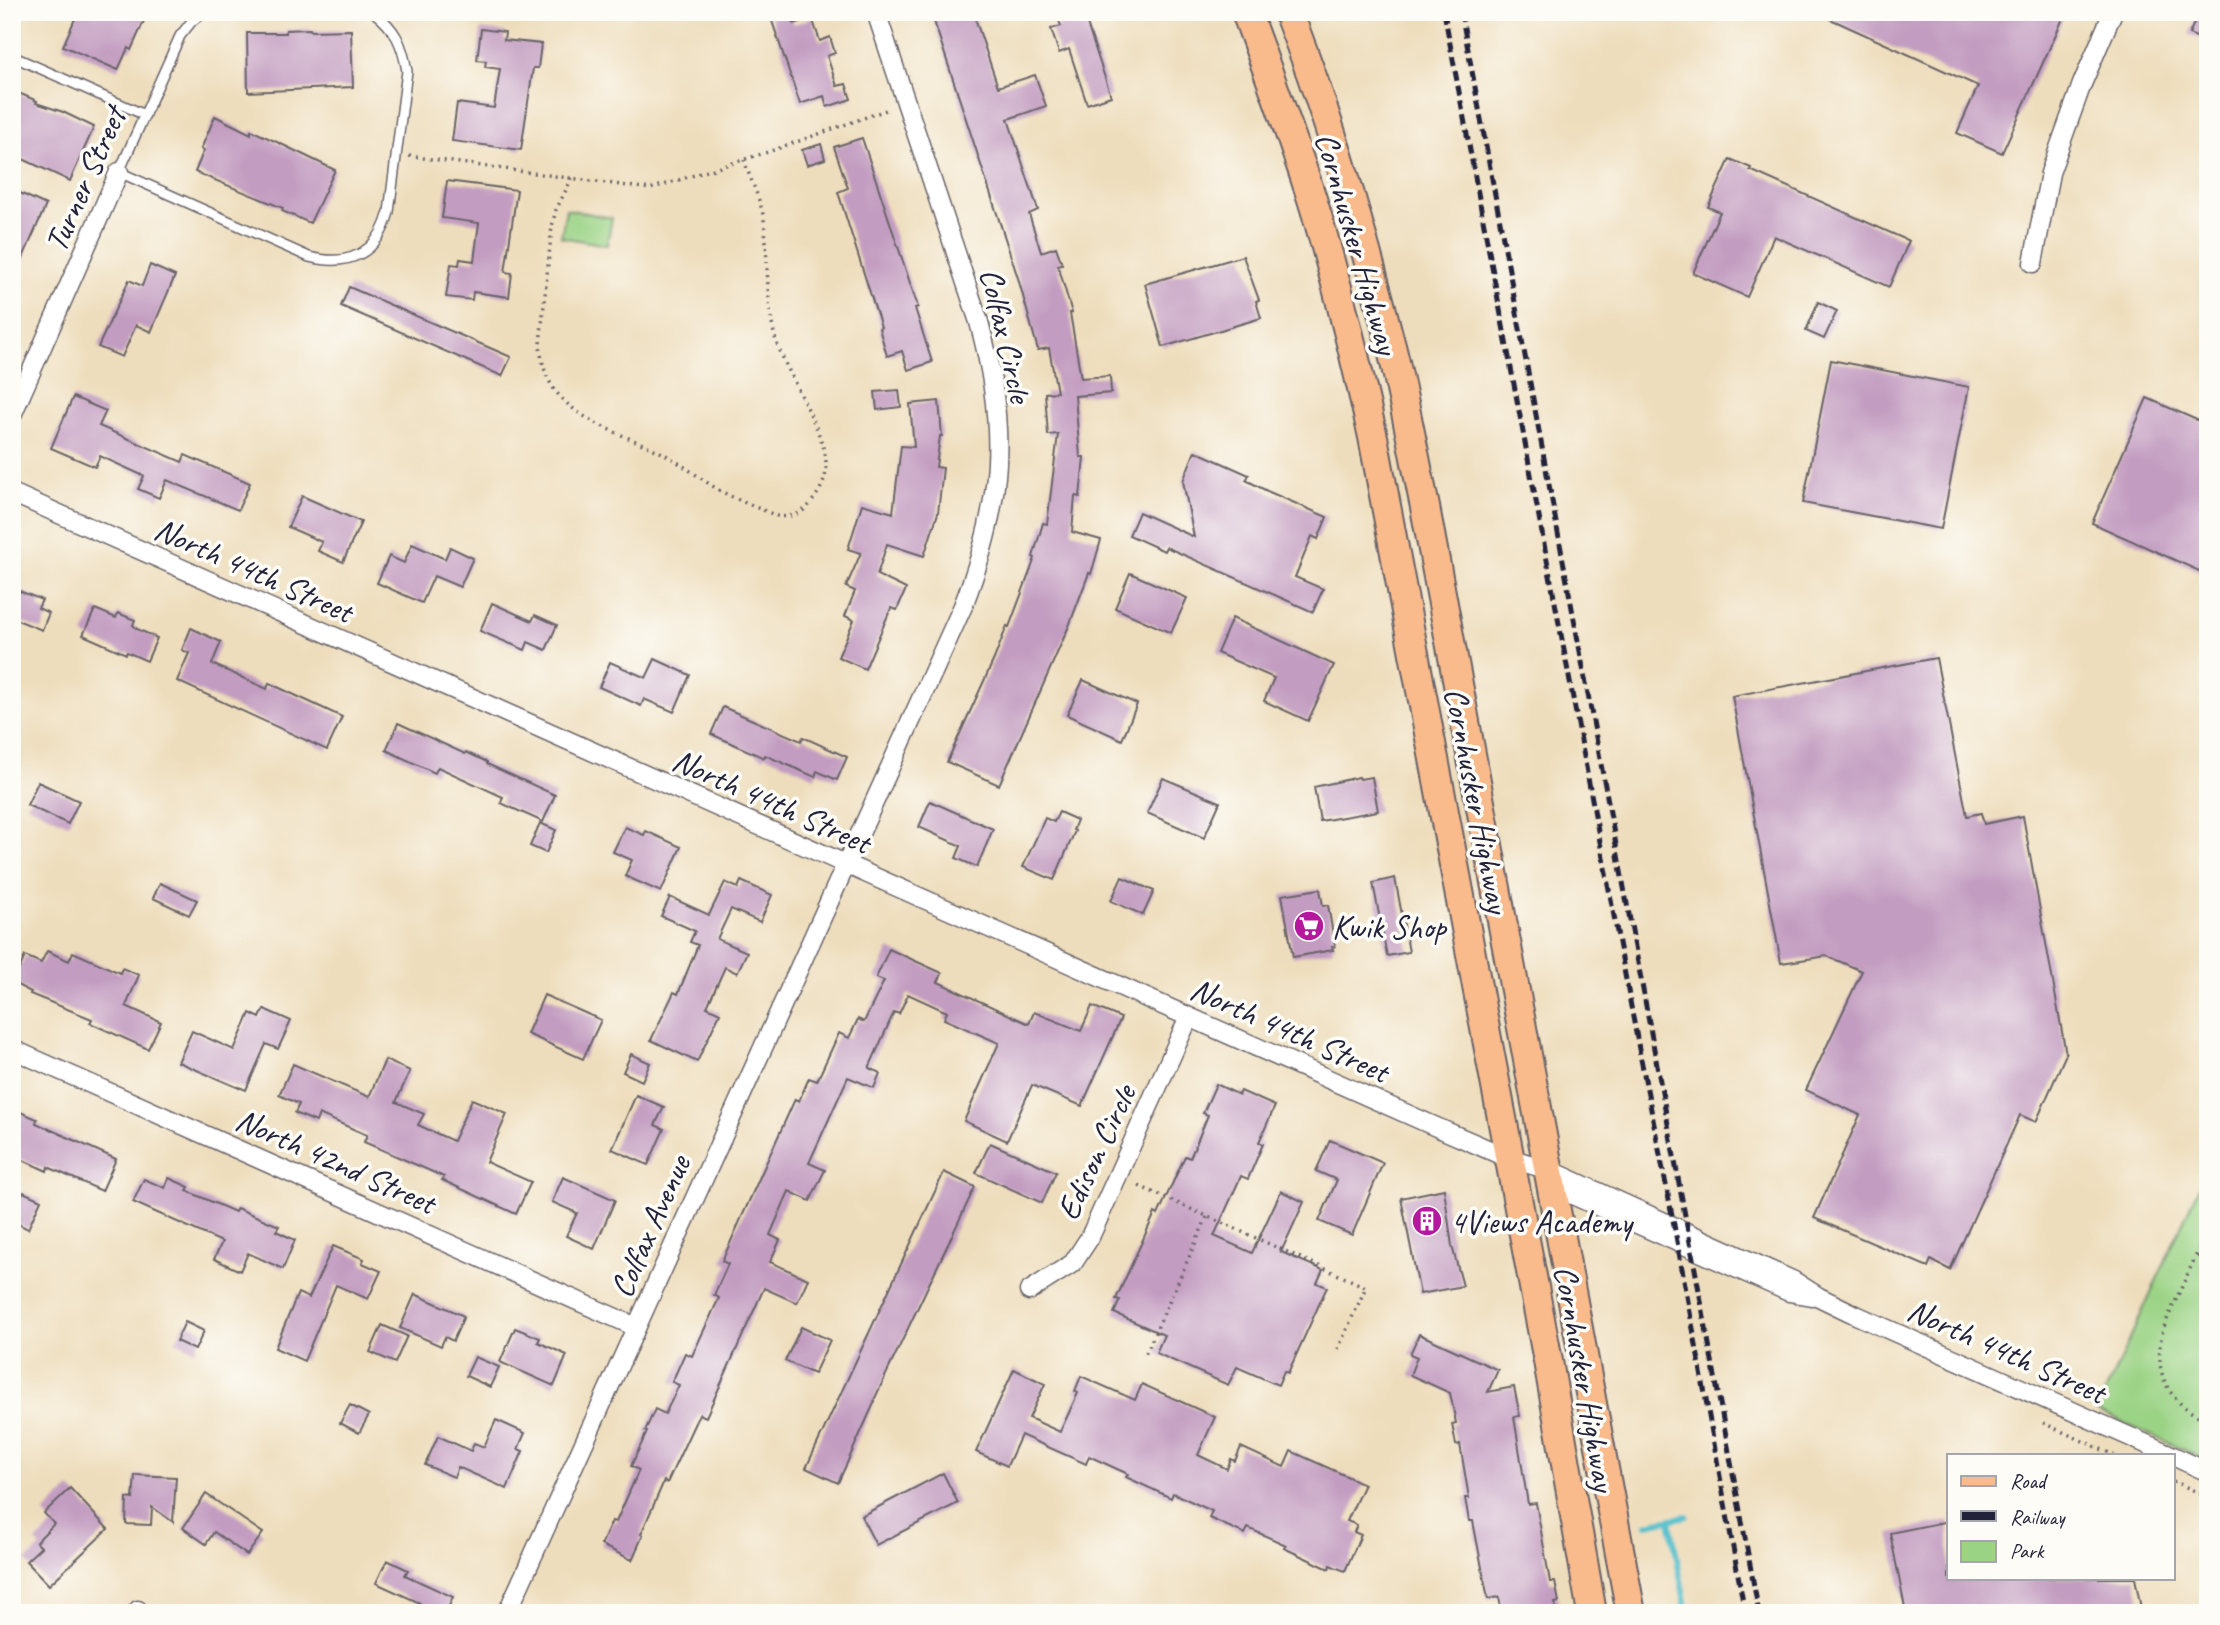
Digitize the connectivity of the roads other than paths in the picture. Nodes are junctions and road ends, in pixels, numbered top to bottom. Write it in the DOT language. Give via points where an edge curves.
graph roads {
  1 [pos="204,12"];
  2 [pos="374,12"];
  3 [pos="877,12"];
  4 [pos="1246,12"];
  5 [pos="1287,12"];
  6 [pos="2113,12"];
  7 [pos="12,56"];
  8 [pos="145,115"];
  9 [pos="119,172"];
  10 [pos="2032,263"];
  11 [pos="12,415"];
  12 [pos="12,493"];
  13 [pos="846,864"];
  14 [pos="1189,1017"];
  15 [pos="12,1049"];
  16 [pos="1508,1158"];
  17 [pos="1551,1179"];
  18 [pos="1029,1291"];
  19 [pos="636,1327"];
  20 [pos="2168,1454"];
  21 [pos="2174,1457"];
  22 [pos="2208,1472"];
  23 [pos="507,1613"];
  24 [pos="1592,1613"];
  25 [pos="1632,1613"];
  1 -- 8 [label="lane, Turner Street" via="180,36"];
  2 -- 9 [label="lane" via="399,39 407,71 386,224 376,241 355,257 328,261 309,257"];
  3 -- 13 [label="street, Colfax Circle" via="979,322 995,395 998,453 977,570"];
  4 -- 16 [label="main road, Cornhusker Highway" via="1312,200 1373,437"];
  5 -- 17 [label="main road, Cornhusker Highway" via="1330,134 1392,352"];
  6 -- 10 [label="street" via="2050,173"];
  7 -- 8 [label="lane"];
  8 -- 9 [label="lane, Turner Street"];
  9 -- 11 [label="street, Turner Street"];
  12 -- 13 [label="street, North 44th Street"];
  13 -- 14 [label="street, North 44th Street"];
  13 -- 19 [label="street, Colfax Avenue"];
  14 -- 16 [label="street, North 44th Street"];
  14 -- 18 [label="street, Edison Circle" via="1090,1237 1073,1263"];
  15 -- 19 [label="street, North 42nd Street"];
  16 -- 17 [label="street, North 44th Street"];
  16 -- 24 [label="main road, Cornhusker Highway"];
  17 -- 20 [label="street, North 44th Street" via="1789,1292 1819,1297"];
  17 -- 25 [label="main road, Cornhusker Highway"];
  19 -- 23 [label="street, Colfax Avenue"];
  21 -- 22 [label="street, North 44th Street"];
}
